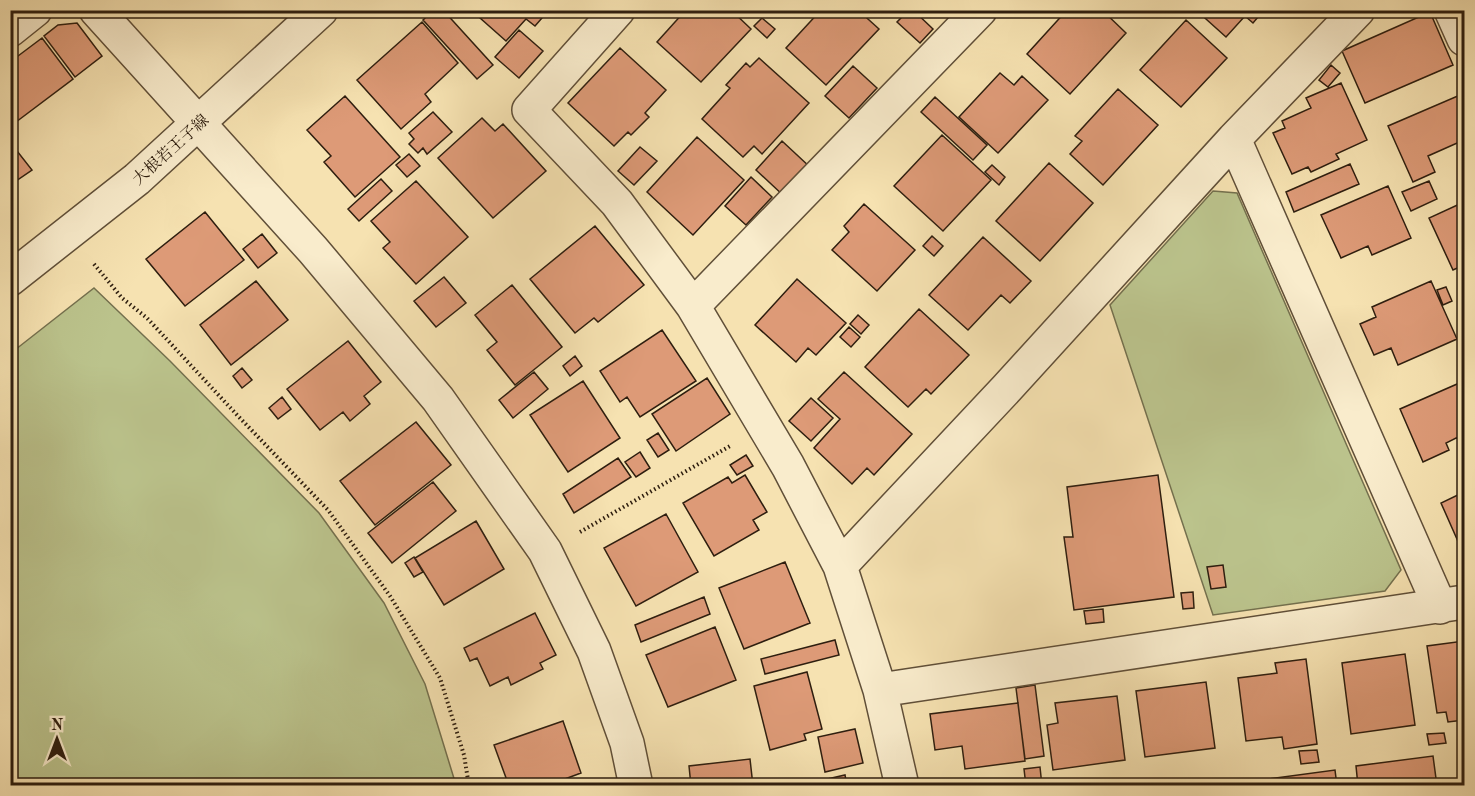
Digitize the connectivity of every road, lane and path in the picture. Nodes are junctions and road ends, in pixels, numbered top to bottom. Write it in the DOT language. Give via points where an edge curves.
graph roads {
  1 [pos="35,10"];
  2 [pos="96,10"];
  3 [pos="321,10"];
  4 [pos="618,10"];
  5 [pos="981,10"];
  6 [pos="1358,10"];
  7 [pos="1451,10"];
  8 [pos="10,30"];
  9 [pos="1464,39"];
  10 [pos="199,124"];
  11 [pos="1234,139"];
  12 [pos="69,233"];
  13 [pos="10,279"];
  14 [pos="693,306"];
  15 [pos="765,426"];
  16 [pos="545,552"];
  17 [pos="840,566"];
  18 [pos="1452,604"];
  19 [pos="880,690"];
  20 [pos="469,786"];
  21 [pos="636,786"];
  22 [pos="902,786"];
  1 -- 8 [label="street"];
  2 -- 10 [label="street"];
  3 -- 10 [label="street, 大根若王子線"];
  4 -- 14 [label="street" via="529,110 617,203"];
  5 -- 14 [label="street"];
  6 -- 11 [label="street"];
  7 -- 9 [label="street"];
  10 -- 12 [label="street, 大根若王子線"];
  10 -- 16 [label="street" via="313,250 438,399"];
  11 -- 17 [label="street"];
  11 -- 18 [label="street"];
  12 -- 13 [label="street, 大根若王子線"];
  12 -- 20 [label="path" via="123,298 147,318 328,510 390,596 440,678 464,755"];
  14 -- 15 [label="street"];
  15 -- 16 [label="path"];
  15 -- 17 [label="street"];
  16 -- 21 [label="street" via="594,651 627,743"];
  17 -- 19 [label="street"];
  18 -- 19 [label="street"];
  19 -- 22 [label="street"];
}
